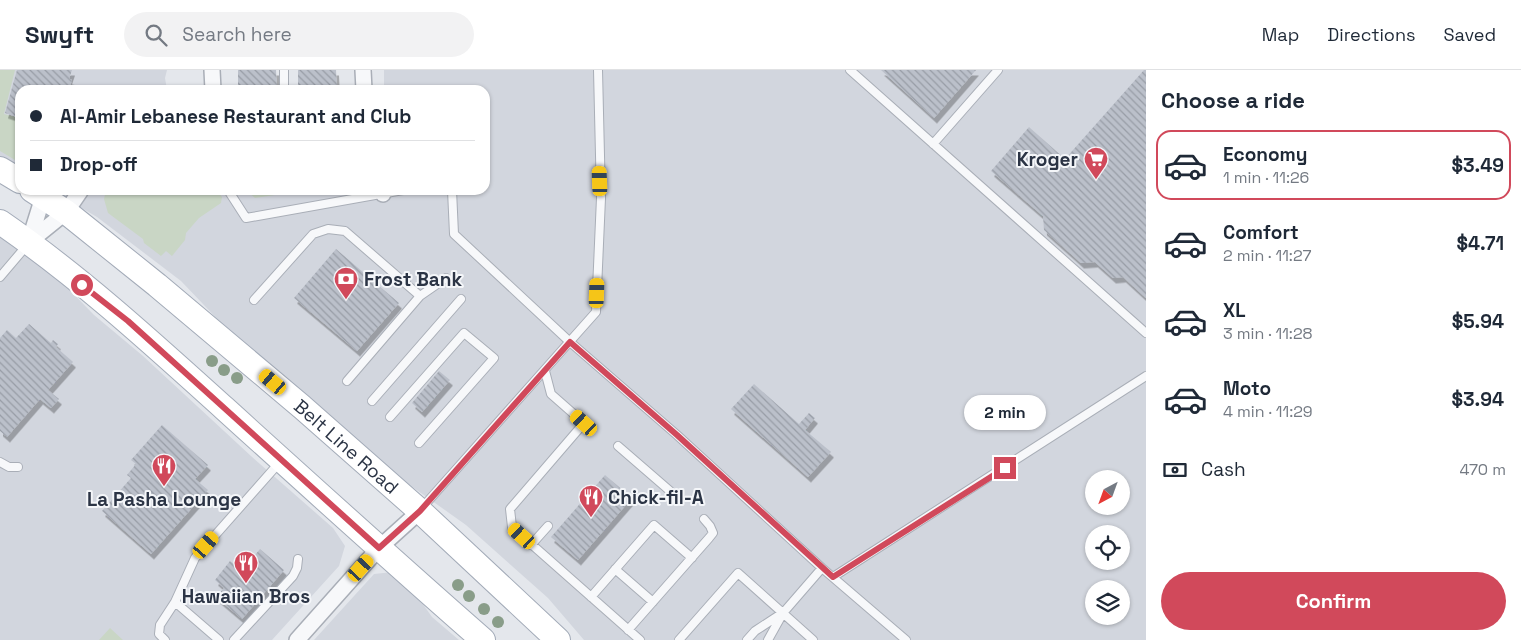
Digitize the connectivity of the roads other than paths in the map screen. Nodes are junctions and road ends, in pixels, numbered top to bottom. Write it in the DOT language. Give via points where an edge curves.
graph roads {
  1 [pos="212,70"];
  2 [pos="284,70"];
  3 [pos="363,70"];
  4 [pos="598,70"];
  5 [pos="850,70"];
  6 [pos="998,70"];
  7 [pos="213,85"];
  8 [pos="284,85"];
  9 [pos="364,85"];
  10 [pos="933,144"];
  11 [pos="0,169"];
  12 [pos="15,178"];
  13 [pos="40,195"];
  14 [pos="45,195"];
  15 [pos="78,195"];
  16 [pos="231,195"];
  17 [pos="366,195"];
  18 [pos="452,195"];
  19 [pos="66,212"];
  20 [pos="0,222"];
  21 [pos="29,242"];
  22 [pos="0,277"];
  23 [pos="446,278"];
  24 [pos="420,296"];
  25 [pos="461,299"];
  26 [pos="254,300"];
  27 [pos="1146,333"];
  28 [pos="570,342"];
  29 [pos="545,371"];
  30 [pos="1146,376"];
  31 [pos="347,381"];
  32 [pos="372,402"];
  33 [pos="390,417"];
  34 [pos="419,443"];
  35 [pos="618,446"];
  36 [pos="281,460"];
  37 [pos="0,462"];
  38 [pos="18,467"];
  39 [pos="670,491"];
  40 [pos="420,511"];
  41 [pos="704,519"];
  42 [pos="548,526"];
  43 [pos="532,545"];
  44 [pos="379,548"];
  45 [pos="692,558"];
  46 [pos="298,559"];
  47 [pos="822,568"];
  48 [pos="615,569"];
  49 [pos="833,577"];
  50 [pos="591,597"];
  51 [pos="176,602"];
  52 [pos="652,602"];
  53 [pos="783,613"];
  54 [pos="628,630"];
  55 [pos="165,640"];
  56 [pos="220,640"];
  57 [pos="234,640"];
  58 [pos="296,640"];
  59 [pos="483,640"];
  60 [pos="558,640"];
  61 [pos="640,640"];
  62 [pos="679,640"];
  63 [pos="747,640"];
  64 [pos="768,640"];
  65 [pos="813,640"];
  66 [pos="906,640"];
  1 -- 7 [label="street"];
  2 -- 8 [label="lane"];
  3 -- 9 [label="street"];
  4 -- 28 [label="lane" via="601,198 596,312"];
  5 -- 10 [label="lane"];
  6 -- 10 [label="lane"];
  10 -- 27 [label="lane"];
  11 -- 12 [label="main road"];
  13 -- 21 [label="street"];
  14 -- 19 [label="main road, Belt Line Road"];
  15 -- 19 [label="street"];
  16 -- 17 [label="lane" via="246,218"];
  18 -- 28 [label="lane" via="454,234"];
  19 -- 21 [label="street"];
  19 -- 40 [label="main road, Belt Line Road" via="302,407"];
  20 -- 21 [label="main road"];
  21 -- 22 [label="lane"];
  21 -- 36 [label="main road" via="128,321"];
  23 -- 24 [label="lane"];
  24 -- 26 [label="lane" via="345,231 328,229 314,234"];
  24 -- 31 [label="lane"];
  25 -- 32 [label="lane"];
  28 -- 29 [label="lane"];
  28 -- 47 [label="lane"];
  29 -- 40 [label="lane"];
  29 -- 43 [label="lane" via="551,394 584,423 510,509 512,527"];
  30 -- 49 [label="lane"];
  33 -- 34 [label="lane" via="464,332 494,358"];
  35 -- 39 [label="lane"];
  36 -- 44 [label="main road"];
  36 -- 51 [label="lane" via="196,558"];
  37 -- 38 [label="lane"];
  40 -- 44 [label="street"];
  40 -- 60 [label="main road, Belt Line Road"];
  41 -- 45 [label="lane" via="713,533"];
  42 -- 43 [label="lane"];
  43 -- 50 [label="lane"];
  44 -- 58 [label="street"];
  44 -- 59 [label="main road"];
  45 -- 48 [label="lane" via="654,525"];
  45 -- 52 [label="lane"];
  46 -- 57 [label="lane" via="293,576"];
  47 -- 49 [label="lane"];
  47 -- 53 [label="lane"];
  48 -- 50 [label="lane"];
  48 -- 52 [label="lane"];
  49 -- 66 [label="lane"];
  50 -- 54 [label="lane"];
  51 -- 55 [label="lane" via="160,625 159,634"];
  51 -- 56 [label="lane"];
  52 -- 54 [label="lane"];
  53 -- 62 [label="lane" via="738,573"];
  53 -- 63 [label="lane"];
  53 -- 64 [label="lane"];
  53 -- 65 [label="lane"];
  54 -- 61 [label="lane"];
}
